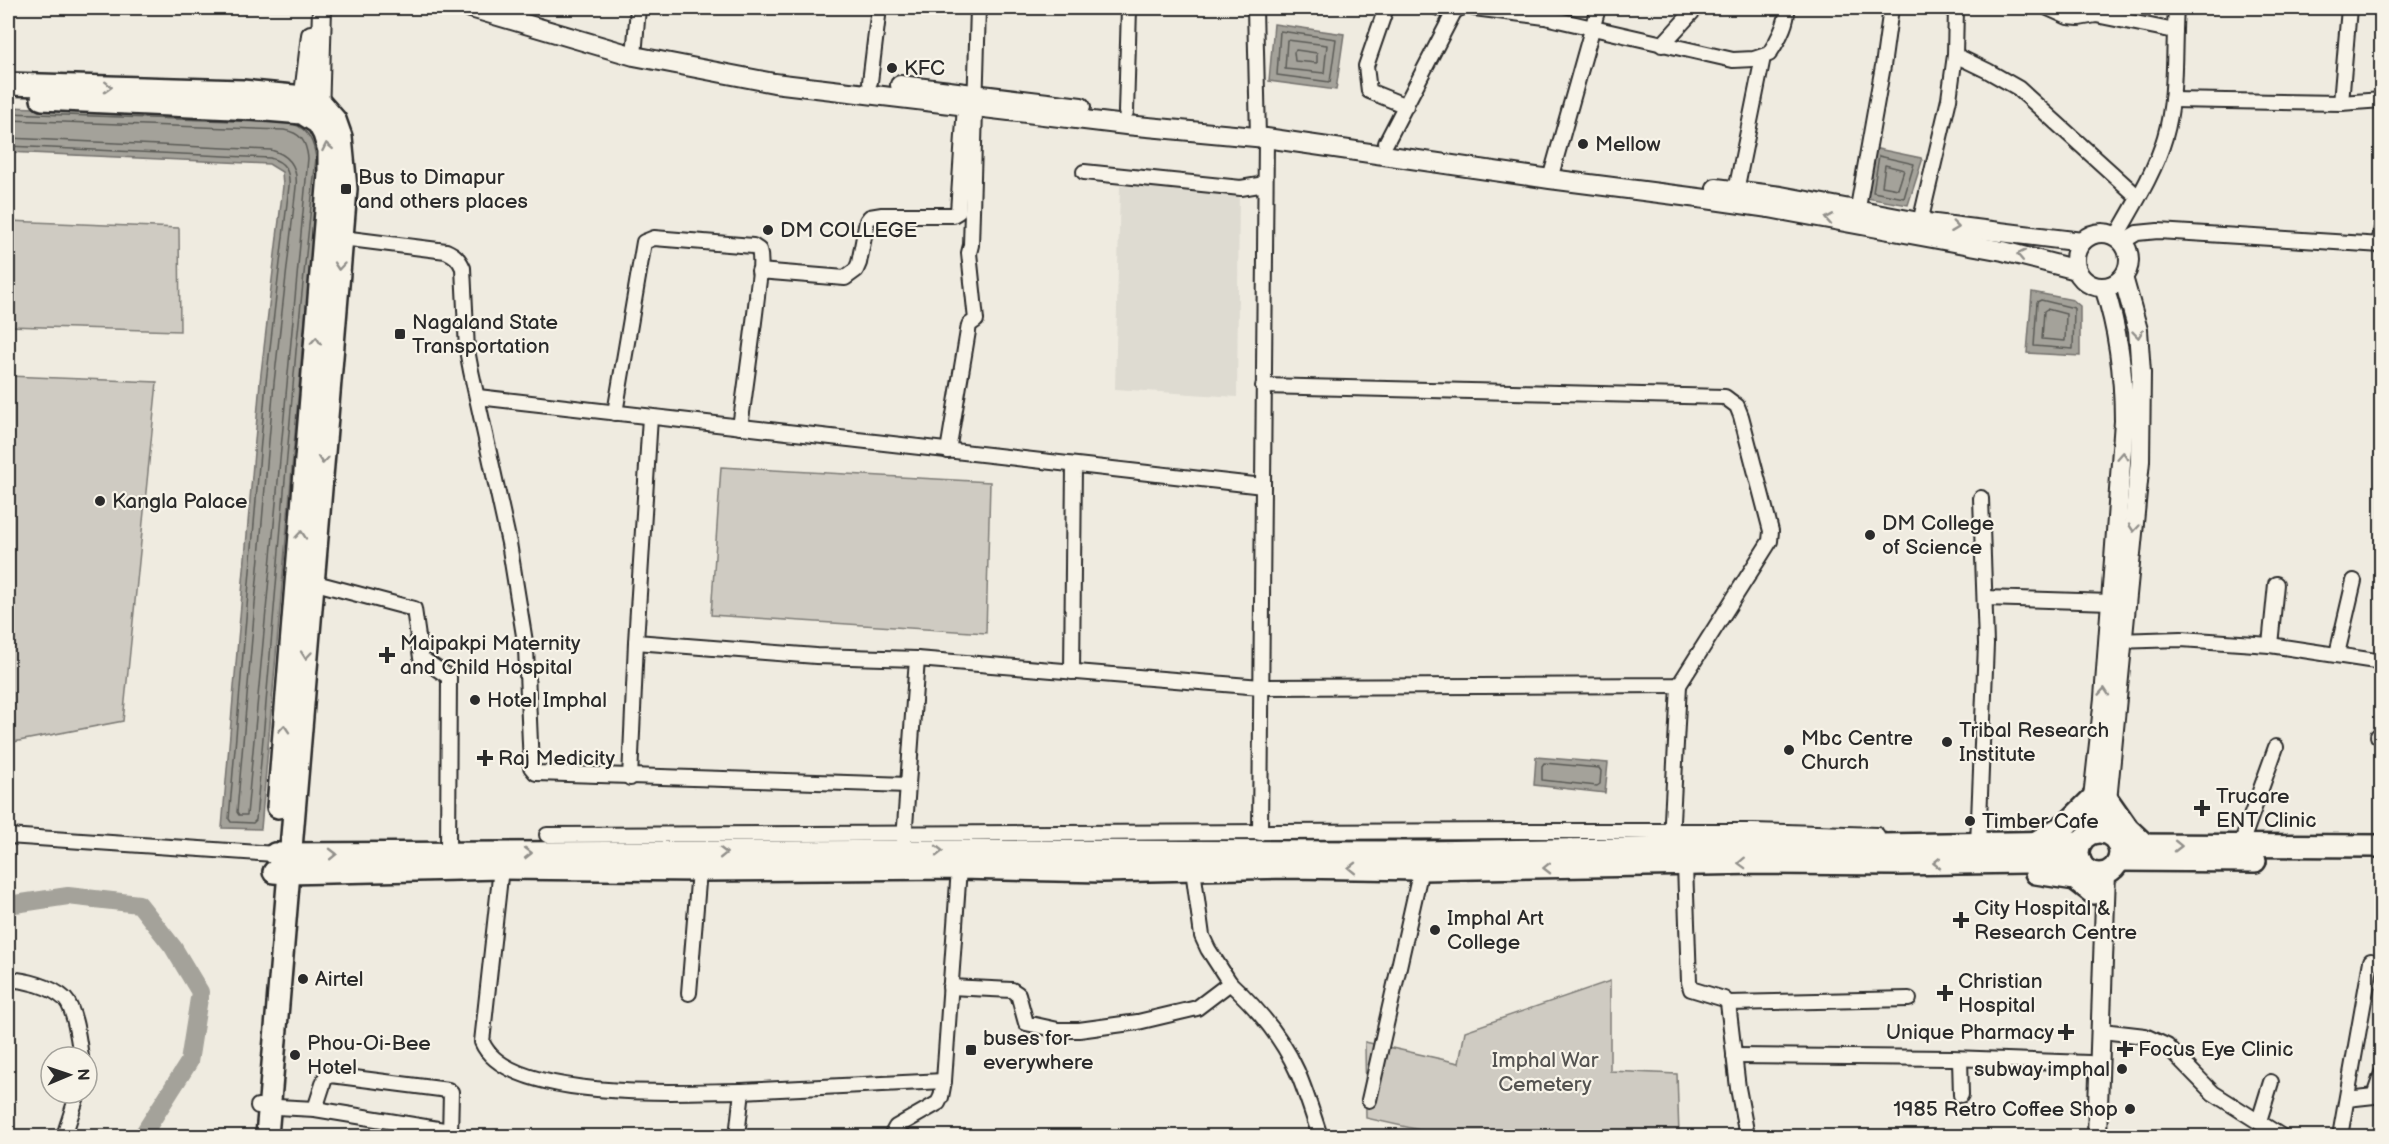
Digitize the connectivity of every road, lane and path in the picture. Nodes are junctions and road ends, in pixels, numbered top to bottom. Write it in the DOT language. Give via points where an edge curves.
graph roads {
  1 [pos="313,8"];
  2 [pos="322,8"];
  3 [pos="471,8"];
  4 [pos="508,8"];
  5 [pos="638,8"];
  6 [pos="879,8"];
  7 [pos="978,8"];
  8 [pos="1128,8"];
  9 [pos="1255,8"];
  10 [pos="1386,8"];
  11 [pos="1438,8"];
  12 [pos="1474,8"];
  13 [pos="1598,8"];
  14 [pos="1696,8"];
  15 [pos="1787,8"];
  16 [pos="1891,8"];
  17 [pos="1956,8"];
  18 [pos="2048,8"];
  19 [pos="2176,8"];
  20 [pos="2349,8"];
  21 [pos="1457,9"];
  22 [pos="1592,29"];
  23 [pos="2175,31"];
  24 [pos="1662,45"];
  25 [pos="634,51"];
  26 [pos="1955,55"];
  27 [pos="1763,57"];
  28 [pos="775,78"];
  29 [pos="870,82"];
  30 [pos="8,84"];
  31 [pos="8,98"];
  32 [pos="2172,100"];
  33 [pos="2382,100"];
  34 [pos="971,101"];
  35 [pos="2341,103"];
  36 [pos="1406,106"];
  37 [pos="311,109"];
  38 [pos="1126,112"];
  39 [pos="1261,133"];
  40 [pos="1386,143"];
  41 [pos="1084,172"];
  42 [pos="1551,174"];
  43 [pos="1265,184"];
  44 [pos="1736,191"];
  45 [pos="2138,197"];
  46 [pos="1856,217"];
  47 [pos="2382,227"];
  48 [pos="1918,229"];
  49 [pos="342,237"];
  50 [pos="2119,240"];
  51 [pos="2082,242"];
  52 [pos="2380,245"];
  53 [pos="2077,270"];
  54 [pos="759,271"];
  55 [pos="2123,277"];
  56 [pos="2104,287"];
  57 [pos="1263,386"];
  58 [pos="478,397"];
  59 [pos="615,413"];
  60 [pos="650,417"];
  61 [pos="740,427"];
  62 [pos="948,451"];
  63 [pos="1074,465"];
  64 [pos="1263,486"];
  65 [pos="1982,498"];
  66 [pos="2354,581"];
  67 [pos="312,582"];
  68 [pos="2276,584"];
  69 [pos="1985,598"];
  70 [pos="2111,602"];
  71 [pos="2116,641"];
  72 [pos="636,642"];
  73 [pos="2270,645"];
  74 [pos="2337,654"];
  75 [pos="917,659"];
  76 [pos="2382,662"];
  77 [pos="1072,672"];
  78 [pos="1679,685"];
  79 [pos="1261,687"];
  80 [pos="2276,747"];
  81 [pos="630,778"];
  82 [pos="908,785"];
  83 [pos="2100,798"];
  84 [pos="1260,833"];
  85 [pos="547,835"];
  86 [pos="8,836"];
  87 [pos="1671,840"];
  88 [pos="904,842"];
  89 [pos="2035,843"];
  90 [pos="2145,845"];
  91 [pos="2382,846"];
  92 [pos="2240,847"];
  93 [pos="1979,848"];
  94 [pos="448,852"];
  95 [pos="2098,857"];
  96 [pos="2382,859"];
  97 [pos="778,861"];
  98 [pos="1192,861"];
  99 [pos="281,863"];
  100 [pos="1685,865"];
  101 [pos="501,868"];
  102 [pos="959,868"];
  103 [pos="1421,869"];
  104 [pos="699,870"];
  105 [pos="2371,961"];
  106 [pos="8,979"];
  107 [pos="1230,983"];
  108 [pos="950,987"];
  109 [pos="689,993"];
  110 [pos="1909,999"];
  111 [pos="1728,1004"];
  112 [pos="2102,1031"];
  113 [pos="79,1045"];
  114 [pos="1734,1056"];
  115 [pos="1960,1059"];
  116 [pos="2089,1063"];
  117 [pos="2382,1072"];
  118 [pos="944,1082"];
  119 [pos="2271,1082"];
  120 [pos="742,1091"];
  121 [pos="1961,1095"];
  122 [pos="2347,1099"];
  123 [pos="1369,1100"];
  124 [pos="74,1105"];
  125 [pos="264,1106"];
  126 [pos="315,1109"];
  127 [pos="2259,1121"];
  128 [pos="450,1134"];
  129 [pos="64,1137"];
  130 [pos="255,1137"];
  131 [pos="267,1137"];
  132 [pos="737,1137"];
  133 [pos="891,1137"];
  134 [pos="1320,1137"];
  135 [pos="1748,1137"];
  136 [pos="2085,1137"];
  137 [pos="2097,1137"];
  138 [pos="2281,1137"];
  139 [pos="2340,1137"];
  1 -- 37 [label="main road"];
  2 -- 37 [label="main road"];
  3 -- 25 [label="main road"];
  4 -- 25 [label="main road"];
  5 -- 25 [label="street"];
  6 -- 29 [label="street"];
  7 -- 34 [label="street"];
  8 -- 38 [label="street"];
  9 -- 39 [label="street"];
  10 -- 36 [label="street" via="1366,66 1369,91"];
  11 -- 21 [label="street"];
  12 -- 22 [label="street" via="1545,17"];
  13 -- 22 [label="street"];
  14 -- 24 [label="street"];
  15 -- 27 [label="street" via="1773,48"];
  16 -- 46 [label="street"];
  17 -- 26 [label="street"];
  18 -- 23 [label="street" via="2068,17 2096,15"];
  19 -- 23 [label="street"];
  20 -- 35 [label="street"];
  21 -- 36 [label="street"];
  22 -- 24 [label="street"];
  22 -- 42 [label="street"];
  23 -- 32 [label="street"];
  24 -- 27 [label="street" via="1732,60"];
  25 -- 28 [label="main road"];
  26 -- 45 [label="street" via="2018,88"];
  26 -- 48 [label="street" via="1943,126"];
  27 -- 44 [label="street"];
  28 -- 29 [label="main road"];
  28 -- 34 [label="main road"];
  29 -- 34 [label="main road"];
  30 -- 37 [label="highway, one-way" via="242,91"];
  31 -- 37 [label="highway"];
  32 -- 35 [label="street"];
  32 -- 45 [label="street" via="2165,138"];
  33 -- 35 [label="street"];
  34 -- 38 [label="main road"];
  34 -- 39 [label="main road" via="1126,125"];
  34 -- 54 [label="street" via="958,212 870,217 856,270 845,278"];
  34 -- 62 [label="street" via="969,253 976,320 969,325"];
  36 -- 40 [label="street"];
  37 -- 49 [label="highway" via="335,120 343,146 346,189"];
  99 -- 37 [label="highway, one-way" via="329,174 329,150"];
  38 -- 39 [label="main road"];
  39 -- 40 [label="main road"];
  39 -- 42 [label="main road"];
  39 -- 43 [label="street"];
  40 -- 42 [label="main road"];
  41 -- 43 [label="street" via="1241,188"];
  42 -- 44 [label="main road"];
  46 -- 42 [label="main road, one-way" via="1727,202"];
  43 -- 57 [label="street"];
  44 -- 46 [label="main road"];
  45 -- 50 [label="street"];
  46 -- 48 [label="main road"];
  47 -- 52 [label="street"];
  48 -- 51 [label="main road, one-way"];
  53 -- 48 [label="main road, one-way"];
  49 -- 58 [label="street" via="455,255 463,268 467,350"];
  49 -- 67 [label="highway, one-way"];
  50 -- 51 [label="main road" via="2098,233"];
  50 -- 52 [label="street" via="2158,231"];
  50 -- 55 [label="main road" via="2129,257"];
  51 -- 53 [label="main road" via="2075,259"];
  53 -- 56 [label="main road" via="2093,285"];
  54 -- 59 [label="street" via="760,254 753,246 654,238 644,242"];
  54 -- 61 [label="street"];
  55 -- 56 [label="main road"];
  55 -- 71 [label="main road, one-way" via="2138,330 2140,461"];
  70 -- 56 [label="main road, one-way" via="2123,460 2124,386 2117,328"];
  57 -- 64 [label="street"];
  57 -- 78 [label="street" via="1679,395 1725,397 1732,401 1741,416 1771,535"];
  58 -- 59 [label="street"];
  58 -- 81 [label="street" via="509,543 526,648 531,767 540,774"];
  59 -- 60 [label="street"];
  60 -- 61 [label="street"];
  60 -- 72 [label="street"];
  61 -- 62 [label="street"];
  62 -- 63 [label="street"];
  63 -- 64 [label="street"];
  63 -- 77 [label="street"];
  64 -- 79 [label="street"];
  65 -- 69 [label="street"];
  66 -- 74 [label="street"];
  67 -- 94 [label="street" via="411,607 416,613 421,658 449,677"];
  67 -- 99 [label="highway, one-way"];
  68 -- 73 [label="street"];
  69 -- 70 [label="street"];
  69 -- 93 [label="street"];
  70 -- 71 [label="main road"];
  71 -- 73 [label="street" via="2181,639"];
  71 -- 83 [label="main road" via="2104,698"];
  72 -- 75 [label="street" via="816,656"];
  72 -- 81 [label="street"];
  73 -- 74 [label="street"];
  74 -- 76 [label="street"];
  75 -- 77 [label="street"];
  75 -- 82 [label="street"];
  77 -- 79 [label="street"];
  78 -- 79 [label="street"];
  78 -- 87 [label="street"];
  79 -- 84 [label="street"];
  80 -- 92 [label="street"];
  81 -- 82 [label="street"];
  82 -- 88 [label="street"];
  83 -- 89 [label="highway" via="2068,824"];
  83 -- 90 [label="highway"];
  83 -- 95 [label="main road"];
  84 -- 87 [label="street"];
  84 -- 88 [label="street"];
  85 -- 88 [label="street"];
  86 -- 99 [label="street"];
  87 -- 93 [label="highway"];
  87 -- 98 [label="highway"];
  88 -- 97 [label="highway"];
  88 -- 98 [label="highway, one-way"];
  89 -- 93 [label="highway"];
  89 -- 95 [label="highway"];
  90 -- 92 [label="highway, one-way"];
  90 -- 95 [label="highway"];
  91 -- 92 [label="highway"];
  93 -- 95 [label="highway"];
  93 -- 95 [label="highway" via="2011,870 2065,876 2083,883"];
  93 -- 100 [label="highway, one-way"];
  94 -- 97 [label="highway, one-way"];
  99 -- 94 [label="highway, one-way"];
  95 -- 96 [label="highway"];
  95 -- 112 [label="main road"];
  95 -- 116 [label="main road"];
  97 -- 102 [label="highway"];
  97 -- 104 [label="highway"];
  98 -- 102 [label="highway"];
  103 -- 98 [label="highway, one-way"];
  98 -- 107 [label="street" via="1202,936"];
  99 -- 101 [label="highway"];
  99 -- 125 [label="highway"];
  100 -- 103 [label="highway, one-way"];
  100 -- 111 [label="street" via="1691,989 1724,999"];
  101 -- 104 [label="highway"];
  101 -- 120 [label="street" via="482,1042 494,1060 535,1078 572,1087"];
  102 -- 108 [label="street"];
  103 -- 123 [label="street"];
  104 -- 109 [label="street"];
  105 -- 122 [label="street"];
  106 -- 113 [label="street" via="50,989 66,1000"];
  107 -- 108 [label="street" via="1197,1008 1138,1022 1078,1030 1029,1025 1018,994 1012,990"];
  107 -- 134 [label="street" via="1258,1010 1286,1051 1297,1070"];
  108 -- 118 [label="street"];
  110 -- 111 [label="street"];
  111 -- 114 [label="street"];
  112 -- 127 [label="street" via="2145,1036 2167,1046 2213,1093"];
  112 -- 137 [label="main road"];
  114 -- 115 [label="street"];
  114 -- 135 [label="street"];
  115 -- 116 [label="street"];
  115 -- 121 [label="street"];
  116 -- 136 [label="main road"];
  117 -- 122 [label="street" via="2374,1096"];
  118 -- 120 [label="street"];
  118 -- 133 [label="street" via="940,1101 896,1127"];
  119 -- 127 [label="street"];
  120 -- 132 [label="street"];
  122 -- 139 [label="street"];
  124 -- 129 [label="street"];
  125 -- 126 [label="street"];
  125 -- 130 [label="highway"];
  125 -- 131 [label="highway"];
  126 -- 128 [label="street"];
  126 -- 128 [label="street" via="328,1075 448,1089"];
  127 -- 138 [label="street"];
}
